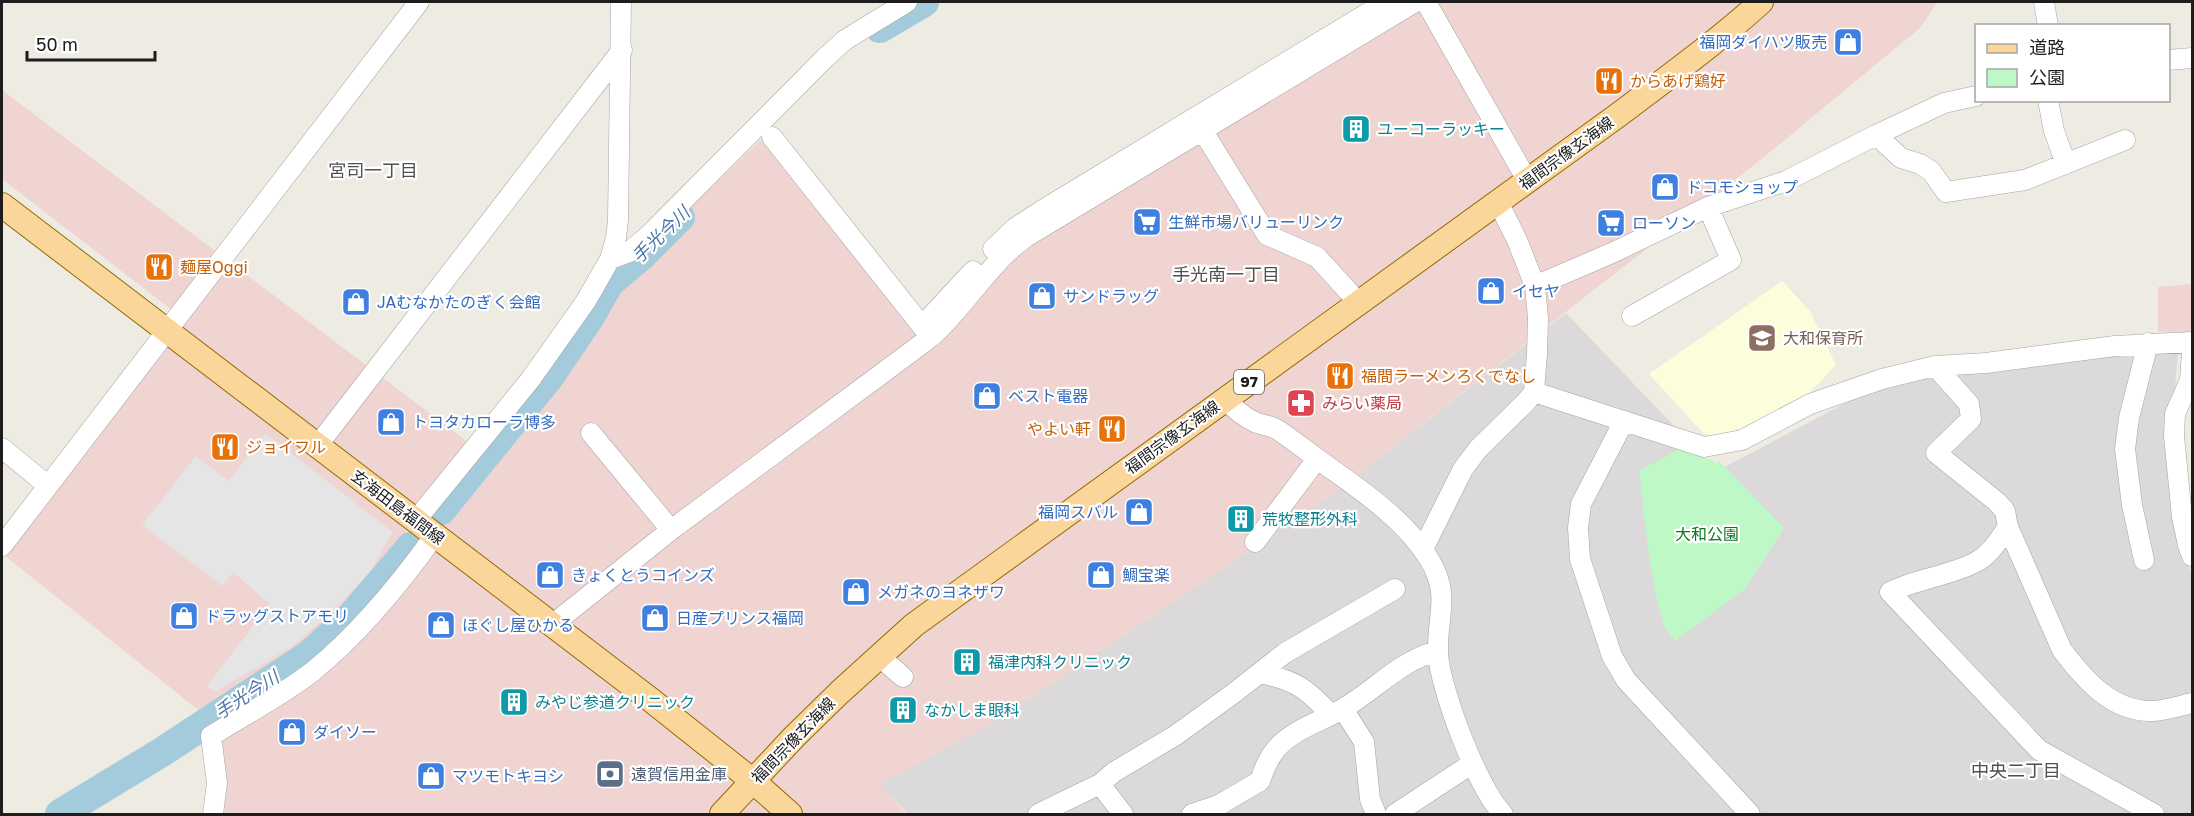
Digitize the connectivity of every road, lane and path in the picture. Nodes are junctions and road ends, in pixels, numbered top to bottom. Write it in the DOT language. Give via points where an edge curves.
graph roads {
  1 [pos="419,2"];
  2 [pos="621,2"];
  3 [pos="907,2"];
  4 [pos="1386,2"];
  5 [pos="1415,2"];
  6 [pos="1426,2"];
  7 [pos="1761,2"];
  8 [pos="2044,2"];
  9 [pos="2048,24"];
  10 [pos="622,50"];
  11 [pos="2193,58"];
  12 [pos="2170,60"];
  13 [pos="1975,96"];
  14 [pos="2048,102"];
  15 [pos="1198,124"];
  16 [pos="1876,135"];
  17 [pos="772,137"];
  18 [pos="2125,140"];
  19 [pos="2066,164"];
  20 [pos="1527,180"];
  21 [pos="1498,201"];
  22 [pos="2,205"];
  23 [pos="1708,207"];
  24 [pos="610,259"];
  25 [pos="1535,286"];
  26 [pos="1358,302"];
  27 [pos="1632,316"];
  28 [pos="166,331"];
  29 [pos="926,332"];
  30 [pos="2193,342"];
  31 [pos="2148,343"];
  32 [pos="2193,352"];
  33 [pos="1935,366"];
  34 [pos="1534,392"];
  35 [pos="1225,399"];
  36 [pos="1624,421"];
  37 [pos="591,433"];
  38 [pos="318,446"];
  39 [pos="2,448"];
  40 [pos="1317,459"];
  41 [pos="47,485"];
  42 [pos="416,520"];
  43 [pos="2008,526"];
  44 [pos="672,530"];
  45 [pos="435,535"];
  46 [pos="1255,542"];
  47 [pos="2,546"];
  48 [pos="1423,549"];
  49 [pos="2193,556"];
  50 [pos="2144,560"];
  51 [pos="1395,589"];
  52 [pos="552,625"];
  53 [pos="1438,651"];
  54 [pos="879,656"];
  55 [pos="1261,673"];
  56 [pos="903,677"];
  57 [pos="2193,703"];
  58 [pos="1336,712"];
  59 [pos="1473,763"];
  60 [pos="753,781"];
  61 [pos="1100,784"];
  62 [pos="213,814"];
  63 [pos="722,814"];
  64 [pos="790,814"];
  65 [pos="1038,814"];
  66 [pos="1123,814"];
  67 [pos="1192,814"];
  68 [pos="1376,814"];
  69 [pos="1395,814"];
  70 [pos="1503,814"];
  71 [pos="1750,814"];
  72 [pos="2154,814"];
  1 -- 28 [label="street"];
  2 -- 10 [label="street"];
  3 -- 24 [label="street" via="844,40 648,236 628,252"];
  4 -- 15 [label="street"];
  5 -- 15 [label="street"];
  6 -- 20 [label="street"];
  7 -- 20 [label="main road, 福間宗像玄海線 / 97" via="1682,67"];
  8 -- 9 [label="street"];
  10 -- 24 [label="street" via="618,220"];
  10 -- 38 [label="street"];
  11 -- 12 [label="street"];
  13 -- 16 [label="street" via="1944,103"];
  14 -- 19 [label="street"];
  15 -- 26 [label="street" via="1267,235 1317,257"];
  15 -- 29 [label="street" via="1088,191 1013,246 942,328"];
  16 -- 19 [label="street" via="1901,158 1931,171 1946,192 2025,180"];
  16 -- 23 [label="street" via="1786,181"];
  17 -- 29 [label="street"];
  18 -- 19 [label="street"];
  20 -- 21 [label="main road, 福間宗像玄海線 / 97"];
  21 -- 25 [label="street"];
  21 -- 26 [label="main road, 福間宗像玄海線 / 97"];
  22 -- 28 [label="main road, 玄海田島福間線"];
  23 -- 25 [label="street"];
  23 -- 27 [label="street" via="1731,260"];
  24 -- 42 [label="street" via="556,345"];
  25 -- 34 [label="street" via="1538,318"];
  26 -- 35 [label="main road, 福間宗像玄海線 / 97"];
  28 -- 38 [label="main road, 玄海田島福間線"];
  28 -- 41 [label="street"];
  29 -- 44 [label="street"];
  30 -- 31 [label="street"];
  31 -- 33 [label="street"];
  31 -- 50 [label="street" via="2125,448"];
  32 -- 49 [label="street" via="2190,380 2175,414 2174,436 2182,517"];
  33 -- 36 [label="street" via="1810,404 1742,440 1704,447"];
  33 -- 43 [label="street" via="1969,404 1971,419 1936,453 1997,502 2005,511"];
  34 -- 36 [label="street"];
  34 -- 48 [label="street" via="1463,469"];
  35 -- 40 [label="street" via="1242,416 1276,428"];
  35 -- 54 [label="main road, 福間宗像玄海線 / 97" via="914,625"];
  36 -- 71 [label="street" via="1581,504 1578,528 1580,559 1611,656 1626,680"];
  37 -- 44 [label="street"];
  38 -- 42 [label="main road, 玄海田島福間線"];
  39 -- 41 [label="street"];
  40 -- 46 [label="street"];
  40 -- 48 [label="street" via="1379,504"];
  41 -- 47 [label="street"];
  42 -- 45 [label="main road, 玄海田島福間線"];
  43 -- 57 [label="street" via="2062,650 2097,689 2115,702 2151,711"];
  43 -- 72 [label="street" via="1978,561 1890,592 2039,750"];
  44 -- 52 [label="street"];
  45 -- 52 [label="main road, 玄海田島福間線"];
  45 -- 62 [label="street" via="362,624 312,671 211,736 217,783"];
  48 -- 53 [label="street" via="1439,579 1443,603"];
  51 -- 55 [label="street" via="1285,653"];
  52 -- 60 [label="main road, 玄海田島福間線"];
  53 -- 58 [label="street" via="1421,655"];
  53 -- 59 [label="street" via="1441,681"];
  54 -- 56 [label="street"];
  54 -- 60 [label="main road, 福間宗像玄海線 / 97"];
  55 -- 58 [label="street" via="1308,690"];
  55 -- 61 [label="street"];
  58 -- 67 [label="street" via="1278,747 1260,781 1219,805"];
  58 -- 68 [label="street" via="1364,742 1370,799"];
  59 -- 69 [label="street"];
  59 -- 70 [label="street"];
  60 -- 63 [label="main road, 福間宗像玄海線 / 97"];
  60 -- 64 [label="main road, 玄海田島福間線"];
  61 -- 65 [label="street"];
  61 -- 66 [label="street"];
}
